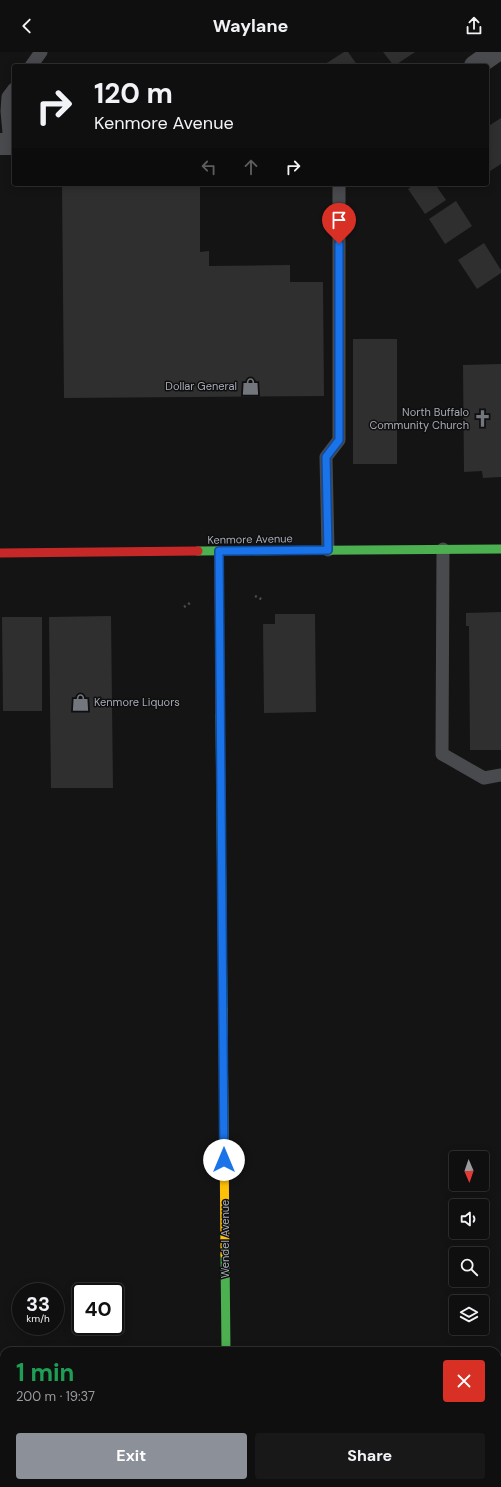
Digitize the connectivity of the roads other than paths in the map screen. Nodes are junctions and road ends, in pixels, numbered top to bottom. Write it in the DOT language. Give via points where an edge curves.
graph roads {
  1 [pos="41,52"];
  2 [pos="495,52"];
  3 [pos="32,64"];
  4 [pos="477,64"];
  5 [pos="12,92"];
  6 [pos="8,144"];
  7 [pos="339,186"];
  8 [pos="501,549"];
  9 [pos="328,550"];
  10 [pos="443,550"];
  11 [pos="219,551"];
  12 [pos="0,553"];
  13 [pos="501,775"];
  14 [pos="226,1347"];
  1 -- 3 [label="lane"];
  2 -- 4 [label="street"];
  5 -- 6 [label="lane" via="8,97"];
  7 -- 9 [label="lane" via="339,440 326,457"];
  8 -- 10 [label="street, Kenmore Avenue"];
  9 -- 10 [label="street, Kenmore Avenue"];
  9 -- 11 [label="street, Kenmore Avenue"];
  10 -- 13 [label="lane" via="442,754 484,778"];
  11 -- 12 [label="street, Kenmore Avenue"];
  11 -- 14 [label="street, Wendel Avenue"];
}
